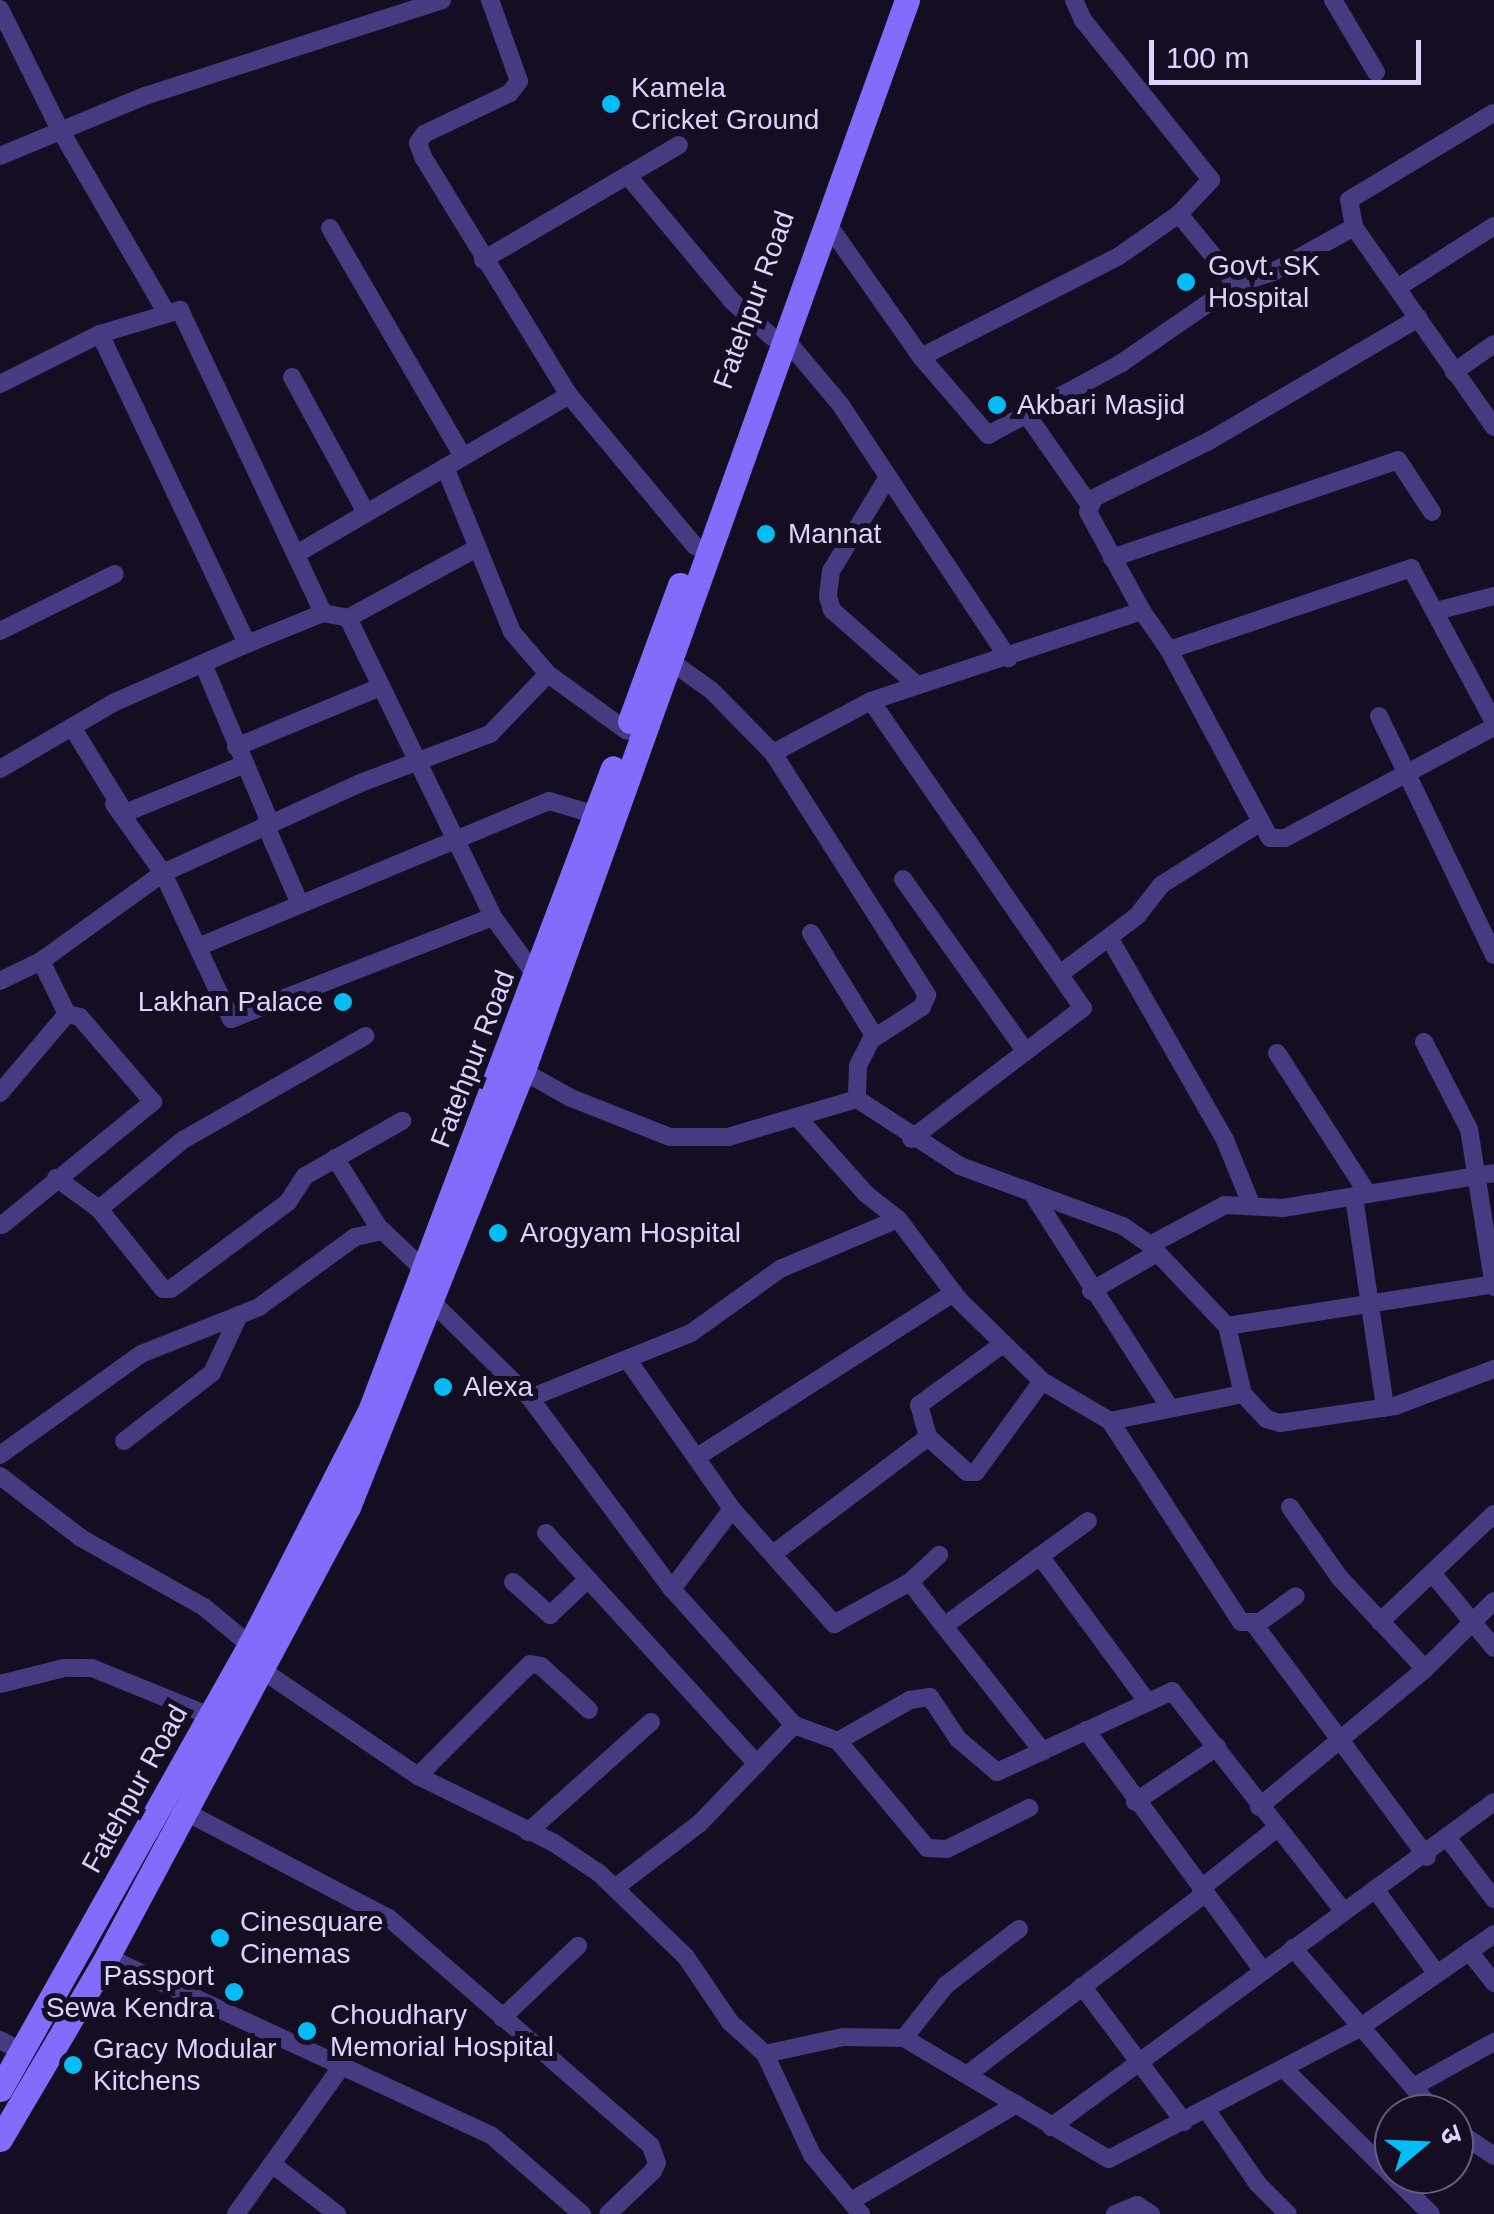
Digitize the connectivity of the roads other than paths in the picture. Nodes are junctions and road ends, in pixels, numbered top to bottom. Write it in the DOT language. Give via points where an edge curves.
graph roads {
  1 [pos="442,0"];
  2 [pos="490,0"];
  3 [pos="888,0"];
  4 [pos="907,0"];
  5 [pos="1074,0"];
  6 [pos="1333,0"];
  7 [pos="0,9"];
  8 [pos="1376,72"];
  9 [pos="1493,113"];
  10 [pos="59,128"];
  11 [pos="679,145"];
  12 [pos="0,156"];
  13 [pos="628,176"];
  14 [pos="1179,214"];
  15 [pos="830,226"];
  16 [pos="1494,226"];
  17 [pos="1354,227"];
  18 [pos="330,228"];
  19 [pos="483,260"];
  20 [pos="1236,284"];
  21 [pos="1397,288"];
  22 [pos="165,310"];
  23 [pos="1419,318"];
  24 [pos="100,334"];
  25 [pos="780,339"];
  26 [pos="1494,344"];
  27 [pos="920,356"];
  28 [pos="1454,372"];
  29 [pos="292,377"];
  30 [pos="0,384"];
  31 [pos="569,395"];
  32 [pos="1027,415"];
  33 [pos="1494,427"];
  34 [pos="462,455"];
  35 [pos="445,467"];
  36 [pos="888,477"];
  37 [pos="1089,504"];
  38 [pos="1432,512"];
  39 [pos="366,513"];
  40 [pos="695,546"];
  41 [pos="476,549"];
  42 [pos="298,553"];
  43 [pos="1112,558"];
  44 [pos="116,574"];
  45 [pos="1494,596"];
  46 [pos="680,609"];
  47 [pos="1142,611"];
  48 [pos="1436,611"];
  49 [pos="324,613"];
  50 [pos="348,618"];
  51 [pos="0,631"];
  52 [pos="247,644"];
  53 [pos="1169,650"];
  54 [pos="1008,658"];
  55 [pos="670,661"];
  56 [pos="204,666"];
  57 [pos="548,674"];
  58 [pos="918,685"];
  59 [pos="378,688"];
  60 [pos="871,702"];
  61 [pos="1379,716"];
  62 [pos="1494,725"];
  63 [pos="72,726"];
  64 [pos="627,731"];
  65 [pos="773,754"];
  66 [pos="241,755"];
  67 [pos="420,762"];
  68 [pos="0,769"];
  69 [pos="1402,772"];
  70 [pos="114,804"];
  71 [pos="596,815"];
  72 [pos="268,823"];
  73 [pos="1258,824"];
  74 [pos="454,837"];
  75 [pos="163,873"];
  76 [pos="903,880"];
  77 [pos="300,904"];
  78 [pos="493,917"];
  79 [pos="811,932"];
  80 [pos="1110,939"];
  81 [pos="198,948"];
  82 [pos="1494,955"];
  83 [pos="42,961"];
  84 [pos="1060,974"];
  85 [pos="536,976"];
  86 [pos="0,981"];
  87 [pos="67,1014"];
  88 [pos="365,1036"];
  89 [pos="874,1037"];
  90 [pos="1424,1042"];
  91 [pos="1024,1048"];
  92 [pos="1278,1053"];
  93 [pos="514,1066"];
  94 [pos="0,1093"];
  95 [pos="857,1099"];
  96 [pos="800,1119"];
  97 [pos="402,1121"];
  98 [pos="911,1139"];
  99 [pos="335,1158"];
  100 [pos="1487,1175"];
  101 [pos="56,1178"];
  102 [pos="1032,1194"];
  103 [pos="1361,1196"];
  104 [pos="1251,1204"];
  105 [pos="99,1209"];
  106 [pos="898,1219"];
  107 [pos="1,1226"];
  108 [pos="381,1231"];
  109 [pos="1154,1249"];
  110 [pos="1494,1285"];
  111 [pos="425,1287"];
  112 [pos="1091,1291"];
  113 [pos="953,1293"];
  114 [pos="1370,1304"];
  115 [pos="240,1315"];
  116 [pos="1227,1326"];
  117 [pos="1002,1344"];
  118 [pos="627,1359"];
  119 [pos="1494,1369"];
  120 [pos="1042,1381"];
  121 [pos="1243,1394"];
  122 [pos="530,1398"];
  123 [pos="1170,1408"];
  124 [pos="1385,1408"];
  125 [pos="1110,1421"];
  126 [pos="928,1437"];
  127 [pos="124,1440"];
  128 [pos="0,1455"];
  129 [pos="697,1457"];
  130 [pos="0,1476"];
  131 [pos="1290,1507"];
  132 [pos="732,1509"];
  133 [pos="1494,1514"];
  134 [pos="1088,1521"];
  135 [pos="546,1533"];
  136 [pos="773,1554"];
  137 [pos="939,1555"];
  138 [pos="1040,1556"];
  139 [pos="1432,1573"];
  140 [pos="588,1580"];
  141 [pos="513,1582"];
  142 [pos="910,1582"];
  143 [pos="672,1589"];
  144 [pos="1296,1596"];
  145 [pos="1494,1601"];
  146 [pos="1380,1622"];
  147 [pos="1473,1622"];
  148 [pos="1254,1624"];
  149 [pos="944,1626"];
  150 [pos="1494,1648"];
  151 [pos="254,1656"];
  152 [pos="1425,1669"];
  153 [pos="0,1684"];
  154 [pos="1146,1701"];
  155 [pos="589,1710"];
  156 [pos="210,1716"];
  157 [pos="650,1722"];
  158 [pos="794,1725"];
  159 [pos="1086,1730"];
  160 [pos="1340,1738"];
  161 [pos="838,1740"];
  162 [pos="1217,1747"];
  163 [pos="1044,1752"];
  164 [pos="757,1764"];
  165 [pos="418,1776"];
  166 [pos="1136,1802"];
  167 [pos="1494,1802"];
  168 [pos="1260,1807"];
  169 [pos="1030,1808"];
  170 [pos="182,1810"];
  171 [pos="1276,1828"];
  172 [pos="528,1832"];
  173 [pos="1449,1840"];
  174 [pos="1427,1857"];
  175 [pos="616,1887"];
  176 [pos="1375,1889"];
  177 [pos="1201,1894"];
  178 [pos="1494,1899"];
  179 [pos="1342,1909"];
  180 [pos="1019,1929"];
  181 [pos="1494,1934"];
  182 [pos="578,1946"];
  183 [pos="1293,1948"];
  184 [pos="1469,1951"];
  185 [pos="106,1957"];
  186 [pos="1264,1971"];
  187 [pos="1437,1974"];
  188 [pos="1494,1983"];
  189 [pos="1082,1986"];
  190 [pos="502,2018"];
  191 [pos="1358,2029"];
  192 [pos="904,2038"];
  193 [pos="1494,2042"];
  194 [pos="11,2046"];
  195 [pos="765,2054"];
  196 [pos="1140,2064"];
  197 [pos="342,2066"];
  198 [pos="1285,2070"];
  199 [pos="968,2074"];
  200 [pos="1413,2087"];
  201 [pos="0,2089"];
  202 [pos="1419,2094"];
  203 [pos="1017,2104"];
  204 [pos="1206,2109"];
  205 [pos="1184,2122"];
  206 [pos="1052,2127"];
  207 [pos="0,2139"];
  208 [pos="272,2164"];
  209 [pos="856,2208"];
  210 [pos="236,2214"];
  211 [pos="337,2214"];
  212 [pos="582,2214"];
  213 [pos="608,2214"];
  214 [pos="1116,2214"];
  215 [pos="1150,2214"];
  216 [pos="1288,2214"];
  217 [pos="1431,2214"];
  1 -- 10 [label="street"];
  2 -- 19 [label="street" via="516,87 418,142"];
  3 -- 25 [label="street, Fatehpur Road"];
  4 -- 15 [label="street"];
  5 -- 14 [label="street" via="1211,180"];
  6 -- 8 [label="street"];
  7 -- 10 [label="street"];
  9 -- 17 [label="street" via="1349,200"];
  10 -- 12 [label="street"];
  10 -- 22 [label="street"];
  11 -- 13 [label="street"];
  13 -- 19 [label="street"];
  13 -- 25 [label="street" via="732,301"];
  14 -- 20 [label="street"];
  14 -- 27 [label="street" via="1119,256"];
  15 -- 25 [label="street"];
  15 -- 27 [label="street"];
  16 -- 21 [label="street"];
  17 -- 20 [label="street"];
  17 -- 21 [label="street"];
  18 -- 34 [label="street"];
  19 -- 31 [label="street"];
  20 -- 32 [label="street" via="1120,364"];
  21 -- 23 [label="street"];
  22 -- 24 [label="street"];
  22 -- 42 [label="street" via="180,310"];
  23 -- 28 [label="street"];
  23 -- 37 [label="street"];
  24 -- 30 [label="street"];
  24 -- 52 [label="street"];
  25 -- 36 [label="street"];
  25 -- 40 [label="street, Fatehpur Road"];
  25 -- 46 [label="street"];
  26 -- 28 [label="street"];
  27 -- 32 [label="street" via="980,431 998,432"];
  28 -- 33 [label="street"];
  29 -- 39 [label="street"];
  31 -- 34 [label="street"];
  31 -- 40 [label="street"];
  32 -- 37 [label="street"];
  34 -- 35 [label="street"];
  35 -- 39 [label="street"];
  35 -- 41 [label="street"];
  36 -- 54 [label="street"];
  36 -- 58 [label="street" via="831,570 828,597 832,610"];
  37 -- 43 [label="street"];
  38 -- 43 [label="street" via="1398,460"];
  39 -- 42 [label="street"];
  40 -- 46 [label="street, Fatehpur Road"];
  41 -- 50 [label="street"];
  41 -- 57 [label="street" via="512,632"];
  42 -- 49 [label="street"];
  43 -- 47 [label="street"];
  44 -- 51 [label="street"];
  45 -- 48 [label="street"];
  46 -- 55 [label="street"];
  46 -- 64 [label="street, Fatehpur Road"];
  47 -- 53 [label="street"];
  47 -- 54 [label="street"];
  48 -- 53 [label="street" via="1411,568"];
  48 -- 62 [label="street"];
  49 -- 50 [label="street"];
  49 -- 52 [label="street"];
  50 -- 59 [label="street"];
  52 -- 56 [label="street"];
  53 -- 73 [label="street"];
  54 -- 58 [label="street"];
  55 -- 65 [label="street" via="711,690"];
  55 -- 93 [label="street"];
  56 -- 63 [label="street"];
  56 -- 66 [label="street"];
  57 -- 64 [label="street"];
  57 -- 67 [label="street" via="490,734"];
  58 -- 60 [label="street"];
  59 -- 66 [label="street"];
  59 -- 67 [label="street"];
  60 -- 65 [label="street"];
  60 -- 84 [label="street"];
  61 -- 69 [label="street"];
  62 -- 69 [label="street"];
  63 -- 68 [label="street"];
  63 -- 70 [label="street"];
  64 -- 71 [label="street, Fatehpur Road"];
  65 -- 89 [label="street" via="927,996 922,1007"];
  66 -- 70 [label="street" via="125,814"];
  66 -- 72 [label="street"];
  67 -- 72 [label="street"];
  67 -- 74 [label="street"];
  69 -- 73 [label="street" via="1285,838 1270,838"];
  69 -- 82 [label="street"];
  70 -- 75 [label="street"];
  71 -- 74 [label="street" via="557,799"];
  71 -- 85 [label="street, Fatehpur Road"];
  72 -- 75 [label="street"];
  72 -- 77 [label="street"];
  73 -- 80 [label="street" via="1161,886"];
  74 -- 77 [label="street"];
  74 -- 78 [label="street"];
  75 -- 81 [label="street"];
  75 -- 83 [label="street"];
  76 -- 91 [label="street"];
  77 -- 81 [label="street"];
  78 -- 81 [label="street" via="231,1019"];
  78 -- 85 [label="street"];
  79 -- 89 [label="street"];
  80 -- 84 [label="street"];
  80 -- 104 [label="street" via="1224,1140"];
  83 -- 86 [label="street"];
  83 -- 87 [label="street"];
  84 -- 91 [label="street" via="1082,1008"];
  85 -- 93 [label="street, Fatehpur Road"];
  87 -- 94 [label="street"];
  87 -- 101 [label="street" via="80,1017 152,1102"];
  88 -- 105 [label="street" via="171,1147"];
  89 -- 95 [label="street" via="858,1066"];
  90 -- 100 [label="street" via="1461,1108"];
  91 -- 98 [label="street"];
  92 -- 103 [label="street"];
  93 -- 96 [label="street" via="611,1116 670,1137 728,1138"];
  93 -- 111 [label="street, Fatehpur Road"];
  95 -- 96 [label="street"];
  95 -- 98 [label="street"];
  96 -- 106 [label="street" via="866,1194"];
  97 -- 99 [label="street"];
  98 -- 102 [label="street"];
  99 -- 105 [label="street" via="304,1176 288,1202 171,1289 163,1290"];
  99 -- 108 [label="street"];
  100 -- 103 [label="street"];
  100 -- 110 [label="street"];
  101 -- 105 [label="street"];
  101 -- 107 [label="street"];
  102 -- 109 [label="street" via="1123,1226"];
  102 -- 112 [label="street"];
  103 -- 104 [label="street" via="1283,1208"];
  103 -- 114 [label="street"];
  104 -- 109 [label="street" via="1225,1205"];
  106 -- 113 [label="street"];
  106 -- 118 [label="street" via="780,1269 691,1332"];
  108 -- 111 [label="street"];
  108 -- 115 [label="street" via="355,1237"];
  109 -- 112 [label="street"];
  109 -- 116 [label="street"];
  110 -- 114 [label="street"];
  111 -- 122 [label="street"];
  111 -- 151 [label="street, Fatehpur Road"];
  112 -- 123 [label="street"];
  113 -- 117 [label="street"];
  113 -- 129 [label="street"];
  114 -- 116 [label="street"];
  114 -- 124 [label="street"];
  115 -- 127 [label="street" via="212,1372"];
  115 -- 128 [label="street" via="141,1354"];
  116 -- 121 [label="street"];
  117 -- 120 [label="street"];
  117 -- 126 [label="street" via="919,1404"];
  118 -- 122 [label="street"];
  118 -- 129 [label="street"];
  119 -- 124 [label="street"];
  120 -- 125 [label="street"];
  120 -- 126 [label="street" via="976,1472 967,1472"];
  121 -- 123 [label="street"];
  121 -- 124 [label="street" via="1272,1423"];
  122 -- 143 [label="street"];
  123 -- 125 [label="street"];
  125 -- 148 [label="street" via="1210,1579 1241,1622"];
  126 -- 136 [label="street"];
  129 -- 132 [label="street"];
  130 -- 151 [label="street" via="81,1538 204,1607"];
  131 -- 146 [label="street"];
  132 -- 136 [label="street"];
  132 -- 143 [label="street"];
  133 -- 139 [label="street"];
  134 -- 138 [label="street"];
  135 -- 140 [label="street"];
  136 -- 142 [label="street" via="834,1624"];
  137 -- 142 [label="street"];
  138 -- 149 [label="street"];
  138 -- 154 [label="street"];
  139 -- 146 [label="street"];
  139 -- 147 [label="street"];
  140 -- 141 [label="street" via="550,1616"];
  140 -- 164 [label="street"];
  142 -- 149 [label="street"];
  143 -- 158 [label="street"];
  144 -- 148 [label="street"];
  145 -- 147 [label="street"];
  146 -- 152 [label="street"];
  147 -- 150 [label="street"];
  147 -- 152 [label="street"];
  148 -- 160 [label="street"];
  149 -- 163 [label="street"];
  151 -- 156 [label="street, Fatehpur Road"];
  151 -- 165 [label="street"];
  151 -- 170 [label="street"];
  152 -- 160 [label="street"];
  153 -- 156 [label="street" via="92,1668"];
  154 -- 159 [label="street"];
  154 -- 162 [label="street" via="1172,1691 1180,1695"];
  155 -- 165 [label="street" via="541,1666 530,1664"];
  156 -- 194 [label="street, Fatehpur Road"];
  157 -- 172 [label="street"];
  158 -- 161 [label="street"];
  158 -- 164 [label="street"];
  159 -- 163 [label="street"];
  159 -- 166 [label="street"];
  160 -- 168 [label="street"];
  160 -- 174 [label="street"];
  161 -- 163 [label="street" via="910,1700 930,1696 989,1770 1010,1769"];
  161 -- 169 [label="street" via="927,1848 948,1849"];
  162 -- 166 [label="street"];
  162 -- 168 [label="street"];
  164 -- 175 [label="street" via="700,1823"];
  165 -- 172 [label="street"];
  166 -- 177 [label="street"];
  167 -- 173 [label="street"];
  168 -- 171 [label="street"];
  170 -- 185 [label="street"];
  170 -- 190 [label="street" via="364,1901"];
  171 -- 177 [label="street"];
  171 -- 179 [label="street"];
  172 -- 175 [label="street"];
  173 -- 174 [label="street"];
  173 -- 178 [label="street"];
  174 -- 176 [label="street"];
  175 -- 195 [label="street" via="686,1957 730,2022"];
  176 -- 179 [label="street"];
  176 -- 187 [label="street"];
  177 -- 186 [label="street"];
  177 -- 189 [label="street"];
  179 -- 183 [label="street"];
  180 -- 192 [label="street" via="946,1985"];
  181 -- 184 [label="street"];
  182 -- 190 [label="street"];
  183 -- 186 [label="street"];
  183 -- 191 [label="street"];
  184 -- 187 [label="street"];
  184 -- 188 [label="street"];
  185 -- 197 [label="street"];
  185 -- 207 [label="street"];
  186 -- 196 [label="street"];
  187 -- 191 [label="street"];
  189 -- 196 [label="street"];
  189 -- 199 [label="street"];
  190 -- 213 [label="street" via="656,2155 653,2171"];
  191 -- 198 [label="street"];
  191 -- 200 [label="street"];
  192 -- 195 [label="street" via="843,2037"];
  192 -- 199 [label="street"];
  193 -- 200 [label="street"];
  194 -- 201 [label="street, Fatehpur Road"];
  195 -- 209 [label="street" via="776,2090 812,2155"];
  196 -- 205 [label="street"];
  196 -- 206 [label="street"];
  197 -- 208 [label="street"];
  197 -- 212 [label="street" via="491,2135"];
  198 -- 204 [label="street"];
  198 -- 217 [label="street"];
  199 -- 203 [label="street"];
  200 -- 202 [label="street"];
  203 -- 206 [label="street"];
  203 -- 209 [label="street"];
  204 -- 205 [label="street"];
  204 -- 216 [label="street" via="1258,2184"];
  205 -- 206 [label="street" via="1109,2159"];
  208 -- 210 [label="street"];
  208 -- 211 [label="street"];
  214 -- 215 [label="street" via="1137,2205"];
}
